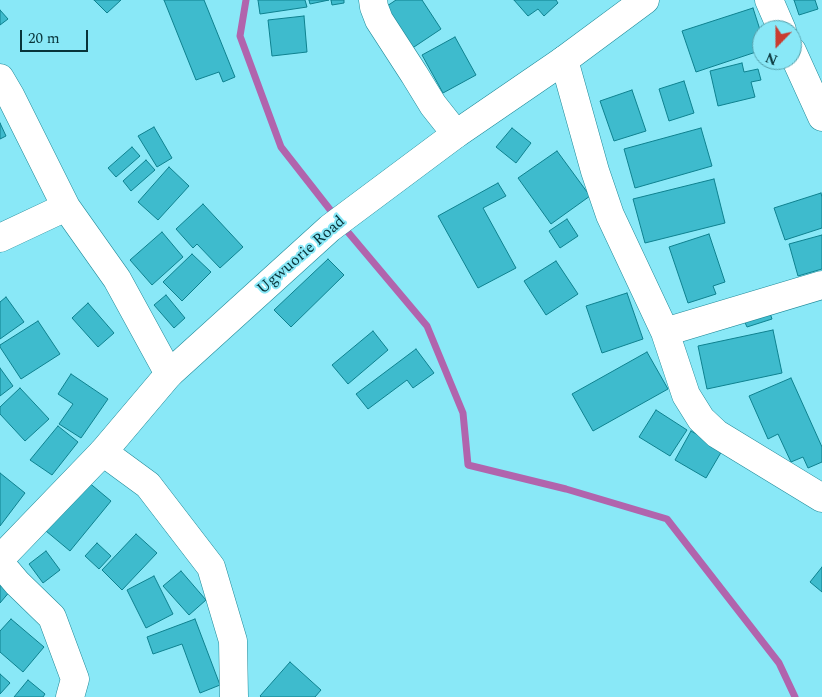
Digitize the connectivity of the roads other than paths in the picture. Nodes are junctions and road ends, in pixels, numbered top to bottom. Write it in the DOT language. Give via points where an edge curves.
graph roads {
  1 [pos="373,0"];
  2 [pos="645,0"];
  3 [pos="769,0"];
  4 [pos="778,20"];
  5 [pos="564,60"];
  6 [pos="801,70"];
  7 [pos="0,78"];
  8 [pos="822,117"];
  9 [pos="456,134"];
  10 [pos="66,207"];
  11 [pos="0,238"];
  12 [pos="822,284"];
  13 [pos="665,332"];
  14 [pos="169,374"];
  15 [pos="104,452"];
  16 [pos="822,498"];
  17 [pos="0,559"];
  18 [pos="0,563"];
  19 [pos="70,697"];
  20 [pos="234,697"];
  1 -- 9 [label="street" via="379,20 433,105"];
  2 -- 5 [label="street, Ugwuorie Road"];
  3 -- 4 [label="street"];
  5 -- 9 [label="street, Ugwuorie Road"];
  5 -- 13 [label="street" via="610,216"];
  6 -- 8 [label="street"];
  7 -- 10 [label="street"];
  9 -- 14 [label="street, Ugwuorie Road" via="330,228"];
  10 -- 11 [label="street"];
  10 -- 14 [label="street" via="117,279"];
  12 -- 13 [label="street"];
  13 -- 16 [label="street" via="686,395 701,419 717,434"];
  14 -- 15 [label="street, Ugwuorie Road"];
  15 -- 17 [label="street, Ugwuorie Road"];
  15 -- 20 [label="street" via="148,485 211,567 233,641"];
  18 -- 19 [label="street" via="52,617 75,679"];
}
